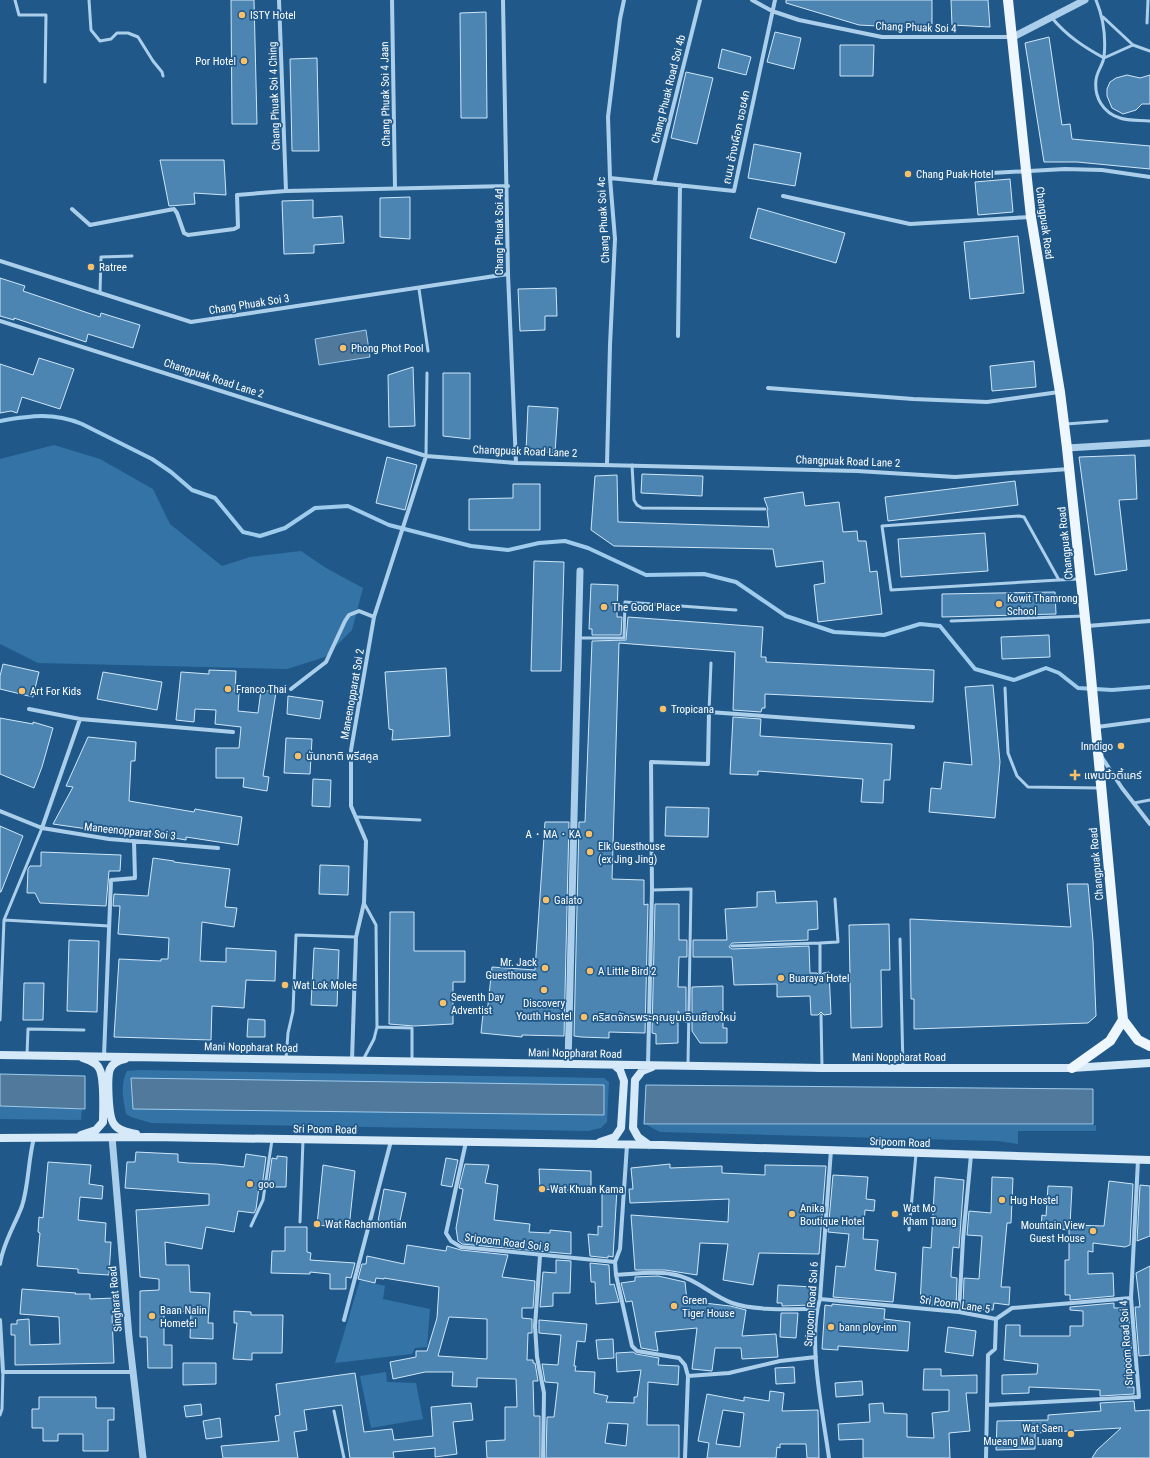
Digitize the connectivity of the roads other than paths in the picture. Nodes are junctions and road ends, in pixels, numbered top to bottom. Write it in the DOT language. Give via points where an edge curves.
graph roads {
  1 [pos="15,0"];
  2 [pos="89,0"];
  3 [pos="279,0"];
  4 [pos="392,0"];
  5 [pos="503,0"];
  6 [pos="624,0"];
  7 [pos="700,0"];
  8 [pos="752,0"];
  9 [pos="775,0"];
  10 [pos="1008,0"];
  11 [pos="1086,0"];
  12 [pos="1096,0"];
  13 [pos="1148,0"];
  14 [pos="772,11"];
  15 [pos="1103,17"];
  16 [pos="1052,18"];
  17 [pos="1147,23"];
  18 [pos="1013,37"];
  19 [pos="1133,45"];
  20 [pos="1150,51"];
  21 [pos="1104,58"];
  22 [pos="163,76"];
  23 [pos="45,82"];
  24 [pos="1150,121"];
  25 [pos="1026,171"];
  26 [pos="957,174"];
  27 [pos="1150,176"];
  28 [pos="610,178"];
  29 [pos="654,183"];
  30 [pos="508,186"];
  31 [pos="680,186"];
  32 [pos="396,188"];
  33 [pos="286,191"];
  34 [pos="783,196"];
  35 [pos="72,208"];
  36 [pos="1031,217"];
  37 [pos="132,256"];
  38 [pos="0,261"];
  39 [pos="508,274"];
  40 [pos="419,289"];
  41 [pos="100,293"];
  42 [pos="0,321"];
  43 [pos="678,336"];
  44 [pos="428,352"];
  45 [pos="427,373"];
  46 [pos="768,388"];
  47 [pos="1060,392"];
  48 [pos="1107,421"];
  49 [pos="1064,425"];
  50 [pos="1150,443"];
  51 [pos="1067,448"];
  52 [pos="426,456"];
  53 [pos="516,463"];
  54 [pos="607,464"];
  55 [pos="632,465"];
  56 [pos="1069,469"];
  57 [pos="765,509"];
  58 [pos="580,571"];
  59 [pos="1081,578"];
  60 [pos="1059,580"];
  61 [pos="736,610"];
  62 [pos="1085,616"];
  63 [pos="374,617"];
  64 [pos="952,621"];
  65 [pos="1150,621"];
  66 [pos="1086,626"];
  67 [pos="578,638"];
  68 [pos="711,663"];
  69 [pos="1005,688"];
  70 [pos="291,689"];
  71 [pos="29,709"];
  72 [pos="709,712"];
  73 [pos="80,719"];
  74 [pos="1150,720"];
  75 [pos="913,726"];
  76 [pos="1096,728"];
  77 [pos="233,732"];
  78 [pos="1098,751"];
  79 [pos="1101,788"];
  80 [pos="1150,800"];
  81 [pos="1134,803"];
  82 [pos="0,811"];
  83 [pos="357,817"];
  84 [pos="420,820"];
  85 [pos="1150,824"];
  86 [pos="42,828"];
  87 [pos="134,842"];
  88 [pos="218,848"];
  89 [pos="652,890"];
  90 [pos="835,899"];
  91 [pos="364,903"];
  92 [pos="4,920"];
  93 [pos="109,926"];
  94 [pos="356,937"];
  95 [pos="900,939"];
  96 [pos="820,943"];
  97 [pos="732,946"];
  98 [pos="820,973"];
  99 [pos="821,1015"];
  100 [pos="0,1020"];
  101 [pos="1123,1020"];
  102 [pos="377,1027"];
  103 [pos="84,1030"];
  104 [pos="1150,1046"];
  105 [pos="0,1055"];
  106 [pos="27,1055"];
  107 [pos="72,1056"];
  108 [pos="104,1056"];
  109 [pos="140,1057"];
  110 [pos="286,1059"];
  111 [pos="352,1060"];
  112 [pos="363,1060"];
  113 [pos="412,1061"];
  114 [pos="1150,1063"];
  115 [pos="568,1064"];
  116 [pos="614,1065"];
  117 [pos="648,1065"];
  118 [pos="657,1066"];
  119 [pos="688,1066"];
  120 [pos="822,1068"];
  121 [pos="903,1068"];
  122 [pos="1072,1068"];
  123 [pos="105,1076"];
  124 [pos="107,1120"];
  125 [pos="112,1137"];
  126 [pos="150,1137"];
  127 [pos="0,1138"];
  128 [pos="34,1138"];
  129 [pos="60,1138"];
  130 [pos="272,1139"];
  131 [pos="303,1139"];
  132 [pos="391,1141"];
  133 [pos="466,1142"];
  134 [pos="589,1144"];
  135 [pos="627,1145"];
  136 [pos="650,1145"];
  137 [pos="831,1150"];
  138 [pos="916,1154"];
  139 [pos="971,1155"];
  140 [pos="1138,1160"];
  141 [pos="1150,1161"];
  142 [pos="300,1222"];
  143 [pos="251,1226"];
  144 [pos="909,1230"];
  145 [pos="540,1256"];
  146 [pos="615,1262"];
  147 [pos="0,1264"];
  148 [pos="616,1275"];
  149 [pos="1131,1298"];
  150 [pos="820,1299"];
  151 [pos="817,1309"];
  152 [pos="959,1312"];
  153 [pos="996,1319"];
  154 [pos="0,1320"];
  155 [pos="344,1320"];
  156 [pos="816,1357"];
  157 [pos="3,1372"];
  158 [pos="133,1372"];
  159 [pos="688,1376"];
  160 [pos="987,1405"];
  161 [pos="334,1410"];
  162 [pos="0,1415"];
  163 [pos="143,1458"];
  164 [pos="344,1458"];
  165 [pos="543,1458"];
  166 [pos="685,1458"];
  167 [pos="829,1458"];
  168 [pos="986,1458"];
  1 -- 23 [label="lane" via="19,15 46,15"];
  2 -- 22 [label="lane" via="91,30 100,41 111,39 117,34 128,33 138,37"];
  3 -- 33 [label="street, Chang Phuak Soi 4 Ching"];
  4 -- 32 [label="street, Chang Phuak Soi 4 Jaan"];
  5 -- 30 [label="street, Chang Phuak Soi 4d"];
  6 -- 28 [label="street, Chang Phuak Soi 4c" via="608,117"];
  7 -- 29 [label="street, Chang Phuak Road Soi 4b"];
  8 -- 14 [label="street, Chang Phuak Soi 4"];
  9 -- 14 [label="street"];
  10 -- 18 [label="main road, Changpuak Road"];
  11 -- 16 [label="street"];
  12 -- 15 [label="lane"];
  13 -- 17 [label="lane"];
  14 -- 18 [label="street, Chang Phuak Soi 4" via="799,20 882,37"];
  14 -- 31 [label="street, ถนน ช้างเผือก ซอย4ก" via="734,191"];
  15 -- 19 [label="lane"];
  15 -- 21 [label="lane"];
  16 -- 18 [label="street"];
  16 -- 21 [label="lane" via="1075,41"];
  18 -- 25 [label="main road, Changpuak Road"];
  19 -- 20 [label="lane"];
  19 -- 21 [label="lane"];
  21 -- 24 [label="lane" via="1096,80 1096,89 1102,106 1120,119"];
  25 -- 26 [label="street"];
  25 -- 27 [label="street" via="1102,170"];
  25 -- 36 [label="main road, Changpuak Road"];
  28 -- 29 [label="street, ถนน ช้างเผือก ซอย4ก"];
  28 -- 54 [label="street, Chang Phuak Soi 4c" via="616,240"];
  29 -- 31 [label="street, ถนน ช้างเผือก ซอย4ก"];
  30 -- 32 [label="street"];
  30 -- 39 [label="street, Chang Phuak Soi 4d"];
  31 -- 43 [label="street"];
  32 -- 33 [label="street"];
  33 -- 35 [label="street" via="237,195 238,227 188,234 184,233 178,213 174,210 90,225"];
  34 -- 36 [label="street" via="910,224"];
  36 -- 47 [label="main road, Changpuak Road"];
  37 -- 41 [label="lane" via="101,257"];
  38 -- 41 [label="street, Chang Phuak Soi 3"];
  39 -- 40 [label="street, Chang Phuak Soi 3"];
  39 -- 53 [label="street, Chang Phuak Soi 4d"];
  40 -- 41 [label="street, Chang Phuak Soi 3" via="191,322"];
  40 -- 44 [label="lane"];
  42 -- 52 [label="street, Changpuak Road Lane 2"];
  45 -- 52 [label="lane"];
  46 -- 47 [label="street" via="987,402"];
  47 -- 49 [label="main road, Changpuak Road"];
  48 -- 49 [label="lane"];
  49 -- 51 [label="main road, Changpuak Road"];
  50 -- 51 [label="street"];
  51 -- 56 [label="main road, Changpuak Road"];
  52 -- 53 [label="street, Changpuak Road Lane 2"];
  52 -- 63 [label="street, Maneenopparat Soi 2"];
  53 -- 54 [label="street, Changpuak Road Lane 2"];
  54 -- 55 [label="street, Changpuak Road Lane 2"];
  55 -- 56 [label="street, Changpuak Road Lane 2" via="857,471 955,477"];
  55 -- 57 [label="lane" via="634,500 642,508"];
  56 -- 59 [label="main road, Changpuak Road"];
  58 -- 67 [label="street"];
  59 -- 60 [label="lane"];
  59 -- 62 [label="main road, Changpuak Road"];
  60 -- 60 [label="lane" via="891,590 882,526 1024,517"];
  61 -- 67 [label="lane" via="625,602 624,638"];
  62 -- 64 [label="lane"];
  62 -- 66 [label="main road, Changpuak Road"];
  63 -- 70 [label="street" via="359,611 349,615 326,662"];
  63 -- 83 [label="street, Maneenopparat Soi 2" via="351,750 351,806"];
  65 -- 66 [label="street"];
  66 -- 76 [label="main road, Changpuak Road"];
  67 -- 115 [label="street"];
  68 -- 72 [label="lane"];
  69 -- 79 [label="lane" via="1008,753 1017,776 1028,787"];
  71 -- 73 [label="street"];
  72 -- 75 [label="street"];
  72 -- 89 [label="street" via="708,764 651,762"];
  73 -- 77 [label="street"];
  73 -- 86 [label="street"];
  74 -- 76 [label="street"];
  76 -- 78 [label="main road, Changpuak Road"];
  78 -- 79 [label="main road, Changpuak Road"];
  78 -- 81 [label="street"];
  79 -- 101 [label="main road, Changpuak Road"];
  80 -- 81 [label="lane"];
  81 -- 85 [label="street"];
  82 -- 86 [label="street, Maneenopparat Soi 3"];
  83 -- 84 [label="lane"];
  83 -- 91 [label="street, Maneenopparat Soi 2" via="366,841"];
  86 -- 87 [label="street, Maneenopparat Soi 3"];
  86 -- 92 [label="lane"];
  87 -- 88 [label="street, Maneenopparat Soi 3"];
  87 -- 93 [label="street" via="135,878 111,880"];
  89 -- 117 [label="street"];
  89 -- 119 [label="lane" via="691,890"];
  90 -- 96 [label="lane" via="838,942"];
  91 -- 94 [label="street, Maneenopparat Soi 2"];
  91 -- 102 [label="lane" via="376,925"];
  92 -- 93 [label="lane"];
  92 -- 100 [label="lane"];
  93 -- 108 [label="street"];
  94 -- 110 [label="lane" via="296,935 293,1012"];
  94 -- 111 [label="street, Maneenopparat Soi 2"];
  95 -- 121 [label="lane"];
  96 -- 97 [label="lane"];
  96 -- 98 [label="lane"];
  99 -- 120 [label="lane"];
  101 -- 104 [label="main road" via="1138,1040"];
  101 -- 122 [label="main road" via="1110,1041"];
  102 -- 112 [label="lane"];
  102 -- 113 [label="lane" via="412,1028"];
  103 -- 106 [label="lane" via="28,1029"];
  105 -- 106 [label="main road, Mani Noppharat Road"];
  106 -- 107 [label="main road, Mani Noppharat Road"];
  107 -- 108 [label="main road, Mani Noppharat Road"];
  107 -- 123 [label="main road" via="91,1061"];
  108 -- 109 [label="main road, Mani Noppharat Road"];
  109 -- 110 [label="main road, Mani Noppharat Road"];
  109 -- 123 [label="main road" via="119,1060"];
  110 -- 111 [label="main road, Mani Noppharat Road"];
  111 -- 112 [label="main road, Mani Noppharat Road"];
  112 -- 113 [label="main road, Mani Noppharat Road"];
  113 -- 115 [label="main road, Mani Noppharat Road"];
  114 -- 122 [label="main road, Mani Noppharat Road"];
  115 -- 116 [label="main road, Mani Noppharat Road"];
  116 -- 117 [label="main road, Mani Noppharat Road"];
  116 -- 134 [label="main road" via="620,1070 624,1081 621,1128 615,1137"];
  117 -- 118 [label="main road, Mani Noppharat Road"];
  118 -- 119 [label="main road, Mani Noppharat Road"];
  118 -- 136 [label="main road" via="642,1071 635,1080 633,1128 638,1137"];
  119 -- 120 [label="main road, Mani Noppharat Road"];
  120 -- 121 [label="main road, Mani Noppharat Road"];
  121 -- 122 [label="main road, Mani Noppharat Road"];
  123 -- 124 [label="main road"];
  124 -- 126 [label="main road" via="122,1131"];
  124 -- 129 [label="main road" via="89,1133"];
  125 -- 126 [label="main road, Sri Poom Road"];
  125 -- 129 [label="main road, Sri Poom Road"];
  125 -- 158 [label="street, Singharat Road"];
  126 -- 130 [label="main road, Sri Poom Road"];
  127 -- 128 [label="main road, Sri Poom Road"];
  128 -- 129 [label="main road, Sri Poom Road"];
  128 -- 147 [label="street" via="22,1205"];
  130 -- 131 [label="main road, Sri Poom Road"];
  130 -- 143 [label="lane" via="263,1200"];
  131 -- 132 [label="main road, Sri Poom Road"];
  131 -- 142 [label="lane"];
  132 -- 133 [label="main road, Sri Poom Road"];
  132 -- 155 [label="street"];
  133 -- 134 [label="main road, Sri Poom Road"];
  133 -- 145 [label="street, Sripoom Road Soi 8" via="446,1233 451,1241 461,1247"];
  134 -- 135 [label="main road, Sri Poom Road"];
  135 -- 136 [label="main road, Sri Poom Road"];
  135 -- 146 [label="street" via="620,1249"];
  136 -- 137 [label="main road, Sripoom Road"];
  137 -- 138 [label="main road, Sripoom Road"];
  137 -- 150 [label="street, Sripoom Road Soi 6"];
  138 -- 139 [label="main road, Sripoom Road"];
  138 -- 144 [label="lane"];
  139 -- 140 [label="main road, Sripoom Road"];
  139 -- 152 [label="street"];
  140 -- 141 [label="main road, Sripoom Road"];
  140 -- 149 [label="street, Sripoom Road Soi 4"];
  145 -- 146 [label="street, Sripoom Road Soi 8"];
  145 -- 165 [label="street" via="535,1326 537,1357 544,1393"];
  146 -- 148 [label="street"];
  148 -- 151 [label="street" via="671,1274 695,1281 714,1295 733,1303 776,1310"];
  148 -- 159 [label="street" via="632,1346 637,1351 679,1358 685,1365"];
  149 -- 153 [label="street, Sri Poom Lane 5" via="1012,1308"];
  149 -- 160 [label="street, Sripoom Road Soi 4" via="1139,1397"];
  150 -- 151 [label="street, Sripoom Road Soi 6"];
  150 -- 152 [label="street, Sri Poom Lane 5"];
  151 -- 156 [label="street, Sripoom Road Soi 6"];
  152 -- 153 [label="street, Sri Poom Lane 5"];
  153 -- 160 [label="street" via="995,1350 988,1355"];
  154 -- 157 [label="street"];
  156 -- 159 [label="street" via="780,1361 729,1373"];
  156 -- 167 [label="street, Sripoom Road Soi 6"];
  157 -- 158 [label="street"];
  157 -- 162 [label="lane"];
  158 -- 163 [label="street, Singharat Road"];
  159 -- 166 [label="street"];
  160 -- 168 [label="street"];
  161 -- 164 [label="lane"];
}
